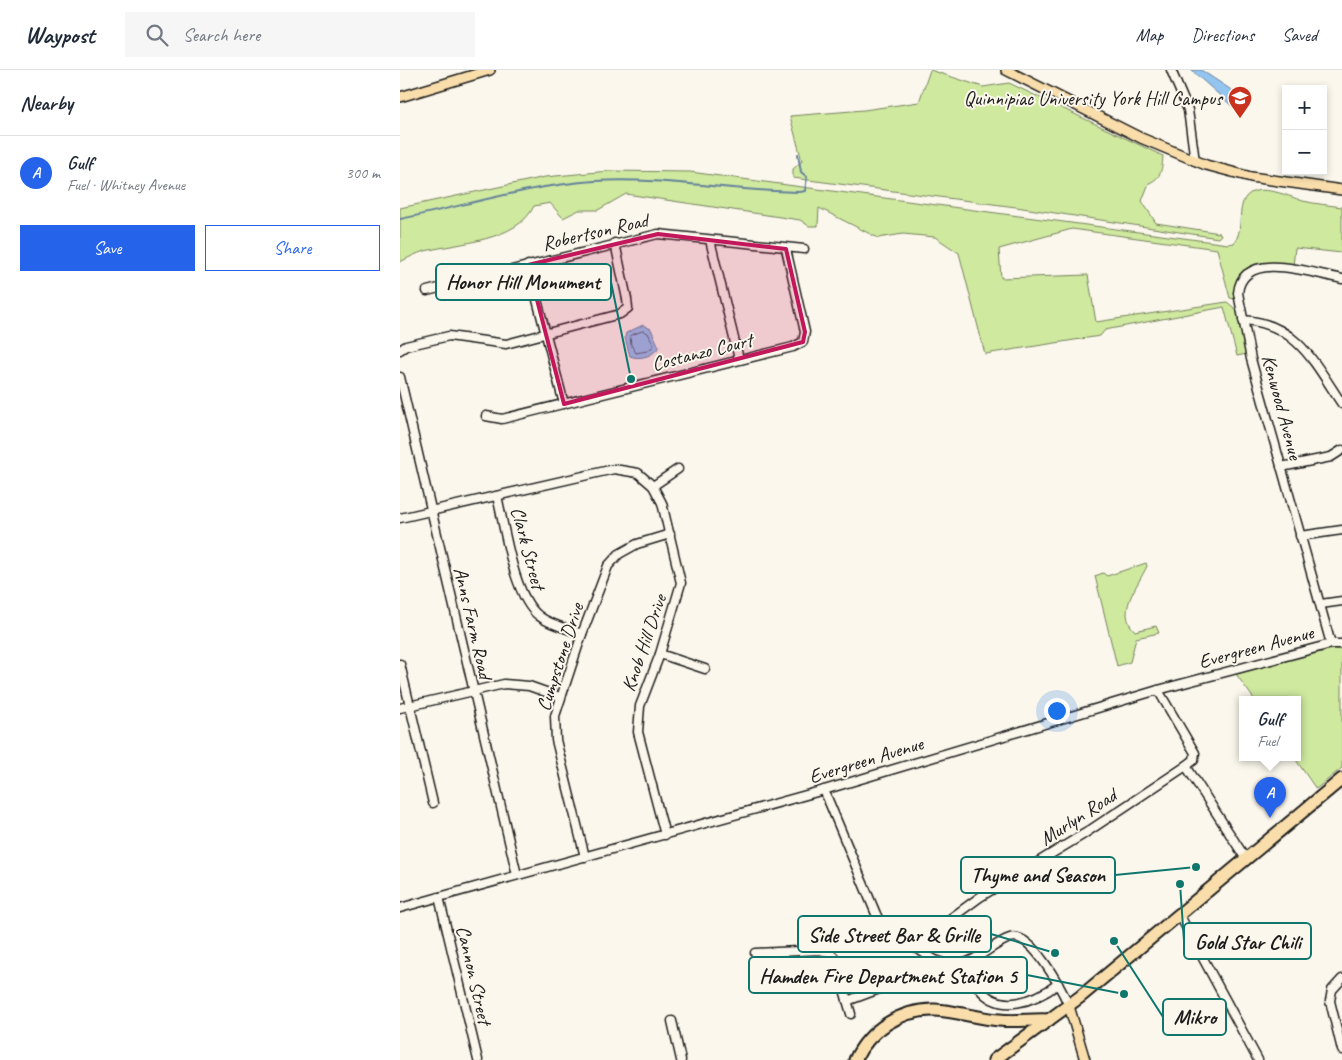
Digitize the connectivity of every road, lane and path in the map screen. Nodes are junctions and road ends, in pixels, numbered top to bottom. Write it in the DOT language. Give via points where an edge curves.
graph roads {
  1 [pos="490,70"];
  2 [pos="1006,70"];
  3 [pos="1171,70"];
  4 [pos="400,97"];
  5 [pos="1195,161"];
  6 [pos="1342,190"];
  7 [pos="710,240"];
  8 [pos="615,243"];
  9 [pos="786,249"];
  10 [pos="804,249"];
  11 [pos="528,265"];
  12 [pos="1342,279"];
  13 [pos="427,291"];
  14 [pos="1243,320"];
  15 [pos="546,334"];
  16 [pos="400,350"];
  17 [pos="739,359"];
  18 [pos="400,377"];
  19 [pos="564,404"];
  20 [pos="1342,404"];
  21 [pos="486,416"];
  22 [pos="1342,450"];
  23 [pos="1281,467"];
  24 [pos="678,469"];
  25 [pos="653,486"];
  26 [pos="497,496"];
  27 [pos="430,512"];
  28 [pos="400,518"];
  29 [pos="1342,530"];
  30 [pos="670,534"];
  31 [pos="1300,536"];
  32 [pos="1342,601"];
  33 [pos="1321,604"];
  34 [pos="582,634"];
  35 [pos="1331,644"];
  36 [pos="1342,644"];
  37 [pos="660,654"];
  38 [pos="400,664"];
  39 [pos="705,669"];
  40 [pos="1158,690"];
  41 [pos="472,691"];
  42 [pos="560,697"];
  43 [pos="409,706"];
  44 [pos="400,708"];
  45 [pos="1186,766"];
  46 [pos="1342,779"];
  47 [pos="824,790"];
  48 [pos="433,803"];
  49 [pos="665,835"];
  50 [pos="586,857"];
  51 [pos="1246,859"];
  52 [pos="517,875"];
  53 [pos="439,897"];
  54 [pos="400,908"];
  55 [pos="1178,914"];
  56 [pos="913,946"];
  57 [pos="755,953"];
  58 [pos="939,961"];
  59 [pos="1342,979"];
  60 [pos="1058,984"];
  61 [pos="979,988"];
  62 [pos="846,1000"];
  63 [pos="1068,1006"];
  64 [pos="850,1014"];
  65 [pos="1049,1020"];
  66 [pos="672,1021"];
  67 [pos="1342,1050"];
  68 [pos="478,1060"];
  69 [pos="681,1060"];
  70 [pos="855,1060"];
  71 [pos="994,1060"];
  72 [pos="1085,1060"];
  73 [pos="1258,1060"];
  1 -- 4 [label="main road"];
  2 -- 5 [label="main road" via="1078,108"];
  3 -- 5 [label="street" via="1188,110"];
  5 -- 6 [label="main road" via="1251,177"];
  7 -- 8 [label="street, Robertson Road" via="658,234"];
  7 -- 9 [label="street, Robertson Road"];
  7 -- 17 [label="street"];
  8 -- 11 [label="street, Robertson Road"];
  8 -- 15 [label="street" via="628,308 620,314"];
  9 -- 10 [label="street, Robertson Road"];
  9 -- 17 [label="street, Costanzo Court" via="804,332 803,342"];
  11 -- 13 [label="street, Robertson Road"];
  11 -- 15 [label="street"];
  12 -- 14 [label="street, Kenwood Avenue" via="1274,266 1257,268 1247,273 1239,284"];
  14 -- 20 [label="street" via="1276,326 1292,337 1306,351"];
  14 -- 23 [label="street, Kenwood Avenue"];
  15 -- 16 [label="street" via="506,344 449,336"];
  15 -- 19 [label="street"];
  17 -- 19 [label="street, Costanzo Court"];
  18 -- 27 [label="street, Anns Farm Road"];
  19 -- 21 [label="street, Costanzo Court" via="502,419"];
  22 -- 23 [label="street" via="1331,457"];
  23 -- 31 [label="street, Kenwood Avenue"];
  24 -- 25 [label="street"];
  25 -- 26 [label="street" via="638,473 614,469"];
  25 -- 30 [label="street, Knob Hill Drive" via="662,503"];
  26 -- 27 [label="street"];
  26 -- 34 [label="street, Clark Street" via="520,591 529,607 540,618"];
  27 -- 28 [label="street"];
  27 -- 41 [label="street, Anns Farm Road"];
  29 -- 31 [label="street"];
  30 -- 34 [label="street, Cumpstone Drive" via="637,544 619,554 608,566"];
  30 -- 37 [label="street, Knob Hill Drive" via="681,583"];
  31 -- 33 [label="street, Kenwood Avenue"];
  32 -- 33 [label="street"];
  33 -- 35 [label="street, Kenwood Avenue"];
  34 -- 42 [label="street, Cumpstone Drive"];
  35 -- 36 [label="street, Evergreen Avenue"];
  35 -- 40 [label="street, Evergreen Avenue"];
  37 -- 39 [label="street"];
  37 -- 49 [label="street, Knob Hill Drive" via="640,706 638,732"];
  38 -- 43 [label="street"];
  40 -- 45 [label="street" via="1195,754 1194,760"];
  40 -- 47 [label="street, Evergreen Avenue"];
  41 -- 42 [label="street" via="504,684 529,686"];
  41 -- 43 [label="street"];
  41 -- 52 [label="street, Anns Farm Road"];
  42 -- 50 [label="street, Cumpstone Drive" via="555,716 556,740"];
  43 -- 44 [label="street"];
  43 -- 48 [label="street"];
  45 -- 51 [label="street"];
  45 -- 56 [label="street, Murlyn Road" via="1084,834 980,897"];
  46 -- 51 [label="highway"];
  47 -- 49 [label="street, Evergreen Avenue"];
  47 -- 56 [label="street" via="880,923 890,934"];
  49 -- 50 [label="street, Evergreen Avenue"];
  50 -- 52 [label="street, Evergreen Avenue"];
  51 -- 55 [label="highway"];
  52 -- 53 [label="street, Evergreen Avenue"];
  53 -- 54 [label="street, Evergreen Avenue"];
  53 -- 68 [label="street, Cannon Street"];
  55 -- 63 [label="highway"];
  55 -- 73 [label="street"];
  56 -- 58 [label="street"];
  57 -- 62 [label="street" via="826,950 835,958"];
  58 -- 60 [label="street" via="960,964 1007,939 1018,937 1025,940"];
  58 -- 62 [label="street" via="882,988"];
  59 -- 67 [label="street" via="1332,990 1330,1000"];
  60 -- 61 [label="street" via="1038,998 1013,1003 990,1000"];
  60 -- 63 [label="street"];
  62 -- 64 [label="street"];
  63 -- 65 [label="highway"];
  63 -- 72 [label="main road"];
  65 -- 70 [label="highway" via="1005,1021 944,1011 915,1012 896,1018 878,1030"];
  65 -- 71 [label="highway"];
  66 -- 69 [label="street"];
}
